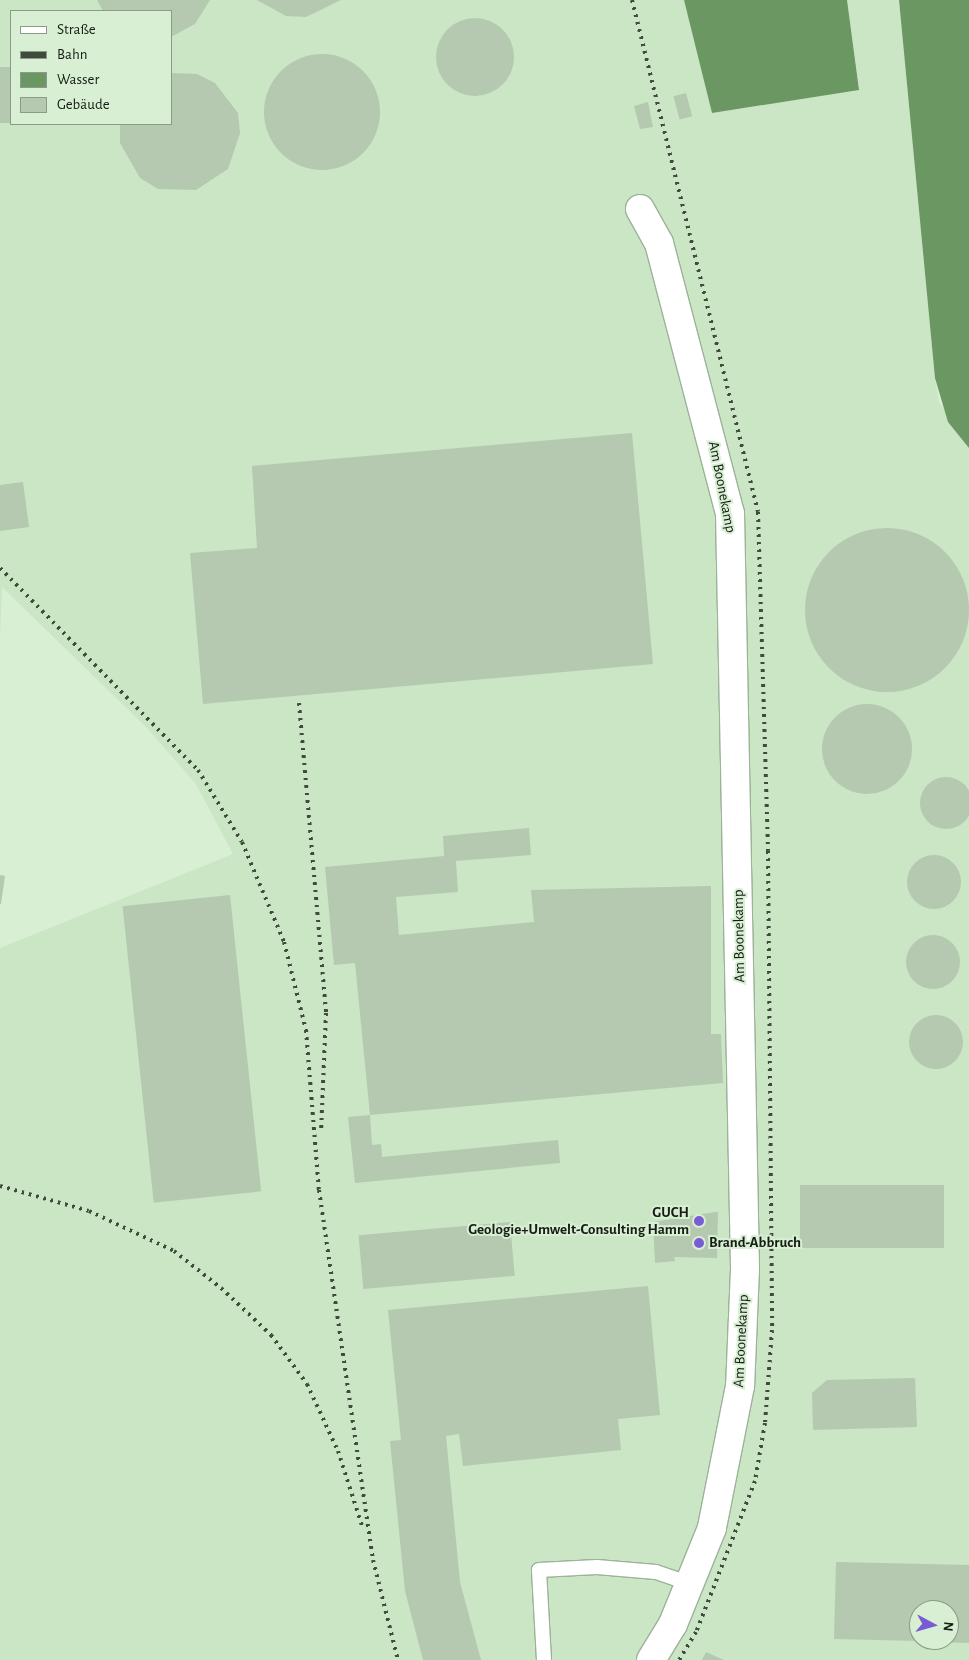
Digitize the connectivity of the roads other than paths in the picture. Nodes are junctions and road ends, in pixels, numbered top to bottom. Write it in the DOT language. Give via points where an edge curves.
graph roads {
  1 [pos="640,209"];
  2 [pos="690,1584"];
  3 [pos="544,1660"];
  4 [pos="651,1660"];
  1 -- 2 [label="street, Am Boonekamp" via="659,243 718,457 733,555 745,1268 740,1386 726,1467 712,1528"];
  2 -- 3 [label="lane" via="656,1572 597,1567 540,1570"];
  2 -- 4 [label="street, Am Boonekamp"];
}
